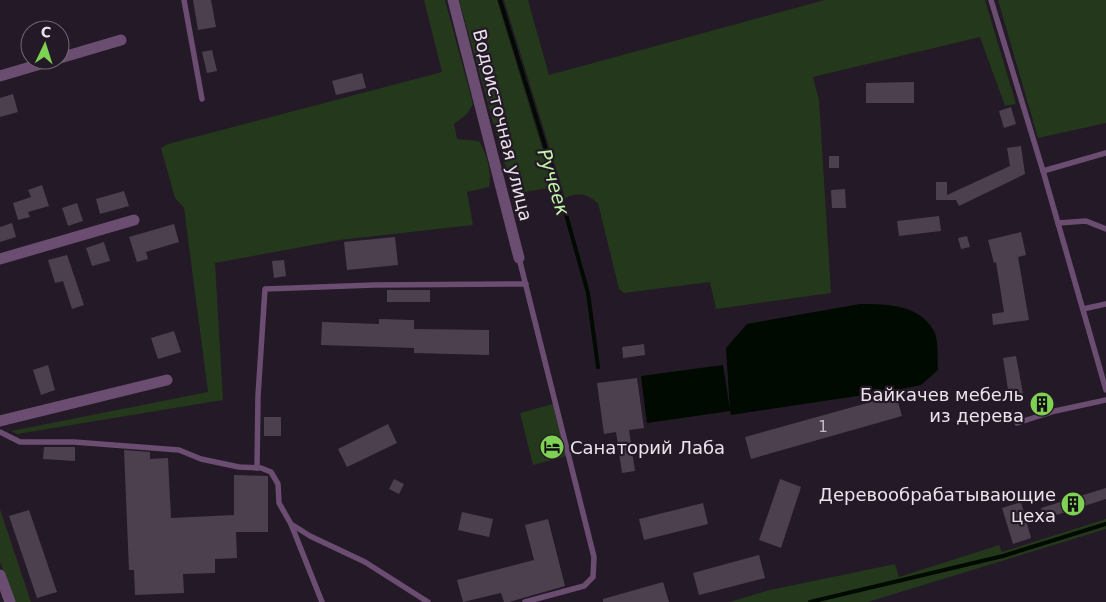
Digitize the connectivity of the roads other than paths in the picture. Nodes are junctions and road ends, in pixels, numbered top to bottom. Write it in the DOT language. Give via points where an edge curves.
graph roads {
  1 [pos="184,0"];
  2 [pos="453,0"];
  3 [pos="991,0"];
  4 [pos="121,40"];
  5 [pos="70,55"];
  6 [pos="20,70"];
  7 [pos="0,76"];
  8 [pos="202,99"];
  9 [pos="1106,153"];
  10 [pos="1043,171"];
  11 [pos="134,220"];
  12 [pos="1058,223"];
  13 [pos="1106,229"];
  14 [pos="519,258"];
  15 [pos="0,259"];
  16 [pos="526,284"];
  17 [pos="1106,304"];
  18 [pos="1083,309"];
  19 [pos="166,380"];
  20 [pos="1106,390"];
  21 [pos="1106,400"];
  22 [pos="0,421"];
  23 [pos="1017,423"];
  24 [pos="0,432"];
  25 [pos="257,468"];
  26 [pos="291,524"];
  27 [pos="0,575"];
  28 [pos="5,596"];
  29 [pos="322,602"];
  30 [pos="428,602"];
  31 [pos="525,602"];
  1 -- 8 [label="lane"];
  2 -- 14 [label="street, Водоисточная улица"];
  3 -- 10 [label="lane"];
  4 -- 5 [label="street"];
  6 -- 7 [label="street"];
  9 -- 10 [label="lane"];
  10 -- 12 [label="lane"];
  11 -- 15 [label="street"];
  12 -- 13 [label="lane" via="1086,221"];
  12 -- 18 [label="lane"];
  14 -- 16 [label="lane"];
  16 -- 25 [label="lane" via="265,289"];
  16 -- 31 [label="lane" via="594,558 593,577 584,586"];
  17 -- 18 [label="lane"];
  18 -- 20 [label="lane"];
  19 -- 22 [label="street"];
  21 -- 23 [label="lane"];
  24 -- 25 [label="lane" via="20,442 74,442 179,450 201,460"];
  25 -- 26 [label="lane" via="271,472 278,484 279,503"];
  26 -- 29 [label="lane"];
  26 -- 30 [label="lane" via="365,562"];
  27 -- 28 [label="street"];
}
